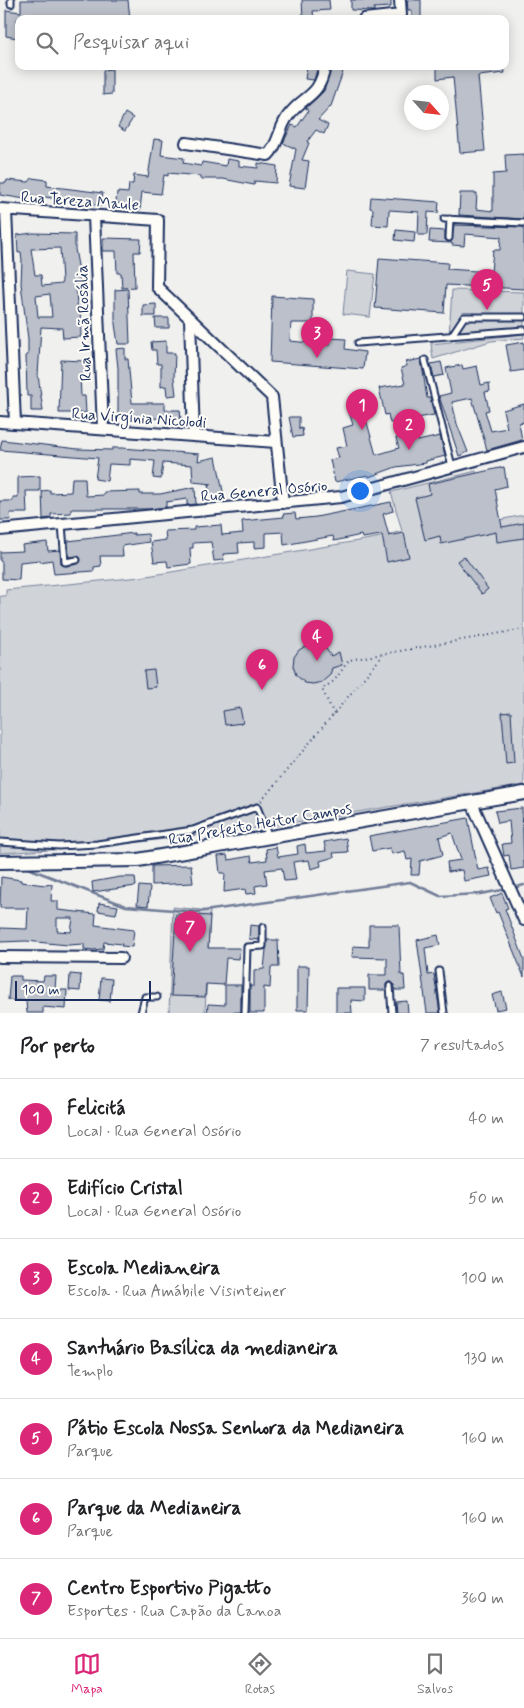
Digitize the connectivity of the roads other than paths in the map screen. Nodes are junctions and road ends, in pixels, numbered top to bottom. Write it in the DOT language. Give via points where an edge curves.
graph roads {
  1 [pos="400,0"];
  2 [pos="401,15"];
  3 [pos="324,70"];
  4 [pos="186,143"];
  5 [pos="3,210"];
  6 [pos="94,216"];
  7 [pos="444,218"];
  8 [pos="450,219"];
  9 [pos="524,224"];
  10 [pos="450,238"];
  11 [pos="524,316"];
  12 [pos="190,319"];
  13 [pos="524,330"];
  14 [pos="452,335"];
  15 [pos="358,343"];
  16 [pos="425,360"];
  17 [pos="0,422"];
  18 [pos="15,423"];
  19 [pos="103,429"];
  20 [pos="194,436"];
  21 [pos="276,442"];
  22 [pos="524,447"];
  23 [pos="452,467"];
  24 [pos="283,503"];
  25 [pos="62,524"];
  26 [pos="0,530"];
  27 [pos="77,560"];
  28 [pos="524,793"];
  29 [pos="472,803"];
  30 [pos="269,838"];
  31 [pos="0,842"];
  32 [pos="0,862"];
  33 [pos="524,920"];
  34 [pos="263,927"];
  35 [pos="0,957"];
  36 [pos="121,958"];
  37 [pos="439,971"];
  38 [pos="390,986"];
  39 [pos="157,997"];
  40 [pos="141,1013"];
  41 [pos="245,1013"];
  42 [pos="392,1013"];
  43 [pos="444,1013"];
  1 -- 2 [label="street"];
  3 -- 4 [label="street" via="317,91 288,115 274,148 268,154"];
  5 -- 6 [label="street, Rua Tereza Maule"];
  5 -- 18 [label="street"];
  6 -- 12 [label="street, Rua Tereza Maule" via="158,220 157,286"];
  6 -- 19 [label="street, Rua Irmã Rosália"];
  7 -- 8 [label="lane"];
  8 -- 9 [label="lane"];
  8 -- 10 [label="lane"];
  11 -- 14 [label="lane" via="464,317"];
  12 -- 20 [label="street"];
  12 -- 21 [label="street" via="272,397"];
  13 -- 14 [label="lane"];
  14 -- 15 [label="lane"];
  16 -- 23 [label="lane"];
  17 -- 18 [label="street, Rua Virgínia Nicolodi"];
  18 -- 19 [label="street, Rua Virgínia Nicolodi"];
  19 -- 20 [label="street, Rua Virgínia Nicolodi"];
  20 -- 21 [label="street, Rua Virgínia Nicolodi"];
  21 -- 24 [label="street"];
  22 -- 23 [label="street, Rua General Osório"];
  23 -- 24 [label="street, Rua General Osório" via="341,497"];
  24 -- 25 [label="street, Rua General Osório"];
  25 -- 26 [label="street, Rua General Osório"];
  25 -- 27 [label="lane" via="64,562"];
  28 -- 29 [label="street, Rua Prefeito Heitor Campos"];
  29 -- 30 [label="street, Rua Prefeito Heitor Campos"];
  29 -- 33 [label="street"];
  30 -- 31 [label="lane" via="257,807 193,830 96,844 59,846"];
  30 -- 32 [label="street, Rua Prefeito Heitor Campos" via="138,860"];
  34 -- 41 [label="lane" via="263,946 247,946"];
  35 -- 36 [label="street"];
  37 -- 43 [label="lane"];
  38 -- 42 [label="lane"];
  39 -- 40 [label="lane" via="145,997"];
}
